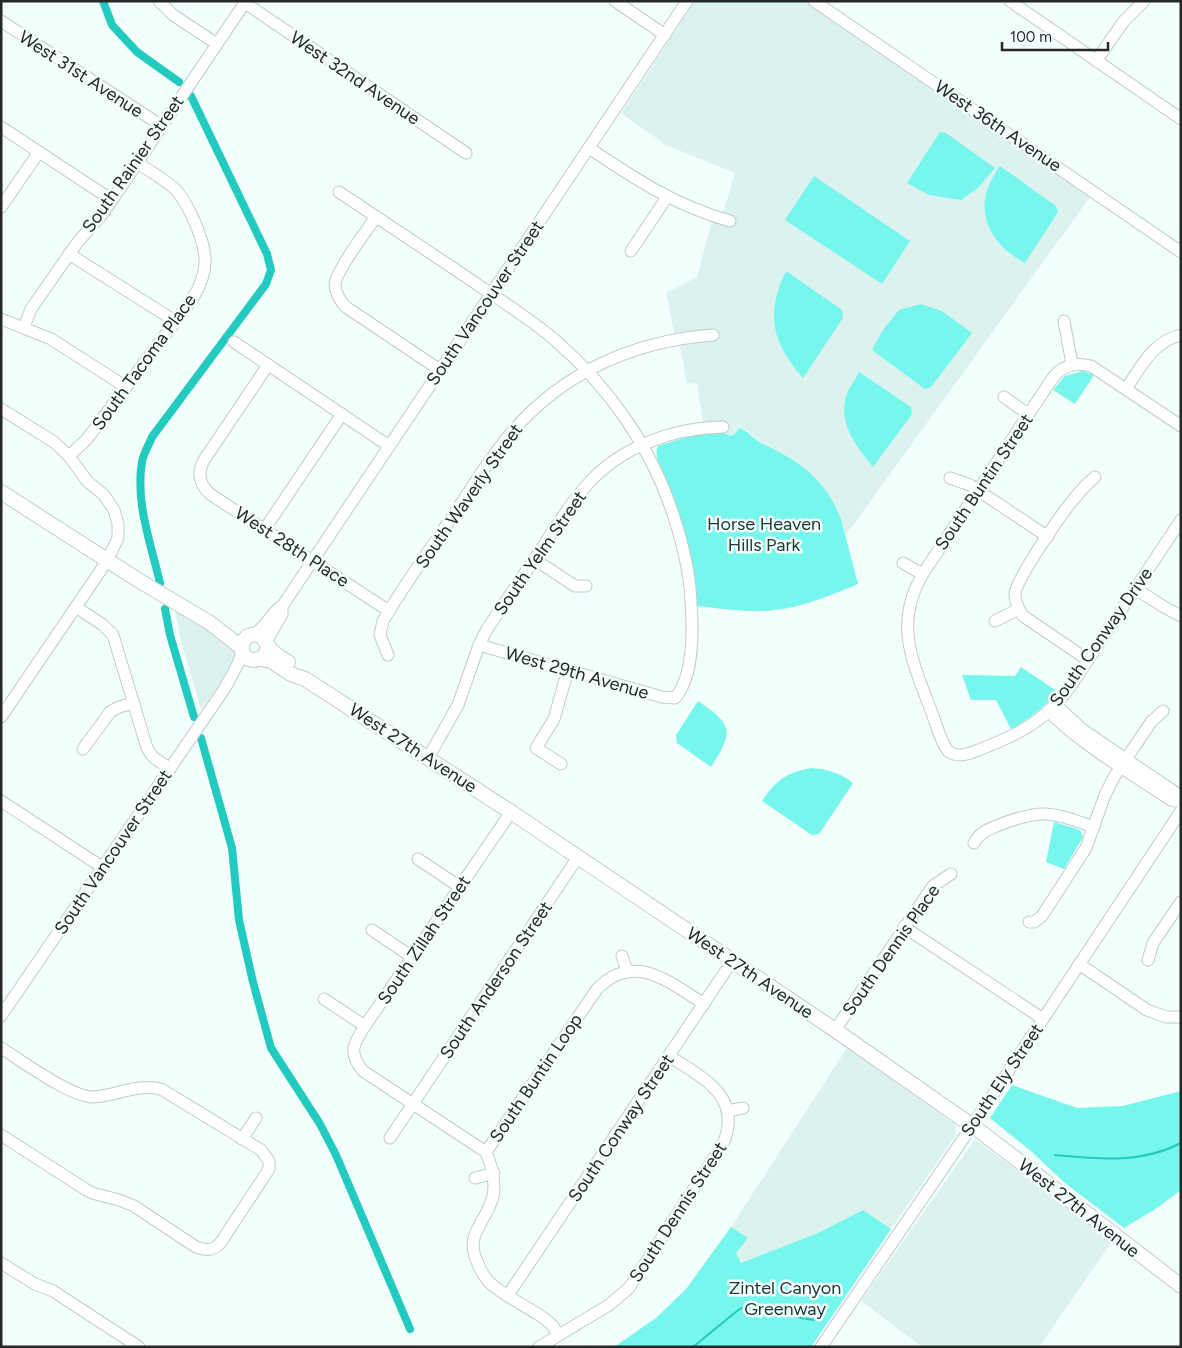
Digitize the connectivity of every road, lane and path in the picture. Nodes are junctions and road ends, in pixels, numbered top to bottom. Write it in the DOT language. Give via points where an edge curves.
graph roads {
  1 [pos="159,1"];
  2 [pos="615,1"];
  3 [pos="687,1"];
  4 [pos="814,1"];
  5 [pos="1010,1"];
  6 [pos="1144,1"];
  7 [pos="245,2"];
  8 [pos="1,21"];
  9 [pos="665,35"];
  10 [pos="217,44"];
  11 [pos="1096,61"];
  12 [pos="1181,119"];
  13 [pos="162,126"];
  14 [pos="1,127"];
  15 [pos="589,148"];
  16 [pos="39,152"];
  17 [pos="466,153"];
  18 [pos="137,163"];
  19 [pos="339,192"];
  20 [pos="666,197"];
  21 [pos="112,200"];
  22 [pos="1,207"];
  23 [pos="376,217"];
  24 [pos="730,221"];
  25 [pos="631,251"];
  26 [pos="1181,252"];
  27 [pos="70,254"];
  28 [pos="491,294"];
  29 [pos="1,319"];
  30 [pos="175,321"];
  31 [pos="1064,321"];
  32 [pos="24,327"];
  33 [pos="713,335"];
  34 [pos="1181,335"];
  35 [pos="234,342"];
  36 [pos="1072,364"];
  37 [pos="268,365"];
  38 [pos="440,370"];
  39 [pos="587,370"];
  40 [pos="126,387"];
  41 [pos="1126,389"];
  42 [pos="1004,397"];
  43 [pos="1,409"];
  44 [pos="342,414"];
  45 [pos="1028,414"];
  46 [pos="1181,426"];
  47 [pos="722,427"];
  48 [pos="643,445"];
  49 [pos="389,446"];
  50 [pos="69,456"];
  51 [pos="1095,477"];
  52 [pos="950,478"];
  53 [pos="978,490"];
  54 [pos="1,492"];
  55 [pos="1181,520"];
  56 [pos="264,530"];
  57 [pos="1048,537"];
  58 [pos="534,559"];
  59 [pos="313,560"];
  60 [pos="107,561"];
  61 [pos="903,563"];
  62 [pos="922,574"];
  63 [pos="1135,584"];
  64 [pos="586,586"];
  65 [pos="283,605"];
  66 [pos="76,606"];
  67 [pos="1019,609"];
  68 [pos="389,611"];
  69 [pos="1181,616"];
  70 [pos="994,621"];
  71 [pos="246,643"];
  72 [pos="266,643"];
  73 [pos="479,645"];
  74 [pos="388,655"];
  75 [pos="258,659"];
  76 [pos="1088,660"];
  77 [pos="568,670"];
  78 [pos="305,679"];
  79 [pos="225,688"];
  80 [pos="134,703"];
  81 [pos="1052,708"];
  82 [pos="1163,711"];
  83 [pos="1,716"];
  84 [pos="84,749"];
  85 [pos="951,754"];
  86 [pos="428,758"];
  87 [pos="1123,762"];
  88 [pos="561,764"];
  89 [pos="170,769"];
  90 [pos="1181,798"];
  91 [pos="1,801"];
  92 [pos="1181,802"];
  93 [pos="1181,811"];
  94 [pos="511,812"];
  95 [pos="1094,827"];
  96 [pos="974,843"];
  97 [pos="578,857"];
  98 [pos="418,859"];
  99 [pos="102,866"];
  100 [pos="951,874"];
  101 [pos="460,887"];
  102 [pos="1181,902"];
  103 [pos="1029,922"];
  104 [pos="904,927"];
  105 [pos="372,930"];
  106 [pos="622,956"];
  107 [pos="412,957"];
  108 [pos="733,960"];
  109 [pos="1148,960"];
  110 [pos="1079,964"];
  111 [pos="627,972"];
  112 [pos="324,999"];
  113 [pos="704,1004"];
  114 [pos="1,1016"];
  115 [pos="1181,1017"];
  116 [pos="1043,1019"];
  117 [pos="365,1026"];
  118 [pos="835,1030"];
  119 [pos="1,1048"];
  120 [pos="669,1056"];
  121 [pos="414,1104"];
  122 [pos="743,1108"];
  123 [pos="727,1111"];
  124 [pos="256,1118"];
  125 [pos="972,1126"];
  126 [pos="1,1135"];
  127 [pos="390,1138"];
  128 [pos="242,1139"];
  129 [pos="486,1152"];
  130 [pos="494,1173"];
  131 [pos="475,1178"];
  132 [pos="1,1263"];
  133 [pos="1181,1286"];
  134 [pos="508,1295"];
  135 [pos="558,1335"];
  136 [pos="139,1347"];
  137 [pos="539,1347"];
  138 [pos="822,1347"];
  1 -- 10 [label="street" via="173,15"];
  2 -- 9 [label="street"];
  3 -- 9 [label="street, South Vancouver Street"];
  4 -- 26 [label="street, West 36th Avenue"];
  5 -- 11 [label="street"];
  6 -- 11 [label="street" via="1124,20"];
  7 -- 10 [label="street, South Rainier Street"];
  7 -- 17 [label="street, West 32nd Avenue"];
  8 -- 13 [label="street, West 31st Avenue"];
  9 -- 15 [label="street, South Vancouver Street"];
  10 -- 13 [label="street, South Rainier Street"];
  11 -- 12 [label="street"];
  13 -- 18 [label="street, South Rainier Street"];
  14 -- 16 [label="street"];
  15 -- 20 [label="street"];
  15 -- 28 [label="street, South Vancouver Street"];
  16 -- 21 [label="street"];
  16 -- 22 [label="street"];
  18 -- 21 [label="street, South Rainier Street"];
  18 -- 30 [label="street, South Tacoma Place" via="165,181 182,197 205,248 203,279"];
  19 -- 23 [label="street"];
  20 -- 24 [label="street"];
  20 -- 25 [label="street"];
  21 -- 27 [label="street, South Rainier Street"];
  23 -- 28 [label="street"];
  23 -- 38 [label="street" via="339,273 335,284 338,296 346,306"];
  27 -- 30 [label="street"];
  27 -- 32 [label="street, South Rainier Street" via="31,309"];
  28 -- 38 [label="street, South Vancouver Street"];
  28 -- 39 [label="street" via="554,339"];
  29 -- 32 [label="street"];
  30 -- 40 [label="street, South Tacoma Place"];
  31 -- 36 [label="street"];
  32 -- 40 [label="street" via="51,338"];
  33 -- 39 [label="street, South Waverly Street" via="677,338 638,348"];
  34 -- 41 [label="street" via="1154,349"];
  35 -- 37 [label="street"];
  36 -- 41 [label="street" via="1091,366"];
  36 -- 45 [label="street, South Buntin Street" via="1056,373"];
  37 -- 44 [label="street"];
  37 -- 56 [label="street, West 28th Place" via="200,470 200,479 210,494"];
  38 -- 49 [label="street, South Vancouver Street"];
  39 -- 48 [label="street" via="618,407"];
  39 -- 68 [label="street, South Waverly Street" via="548,396 511,433"];
  40 -- 50 [label="street, South Tacoma Place" via="87,439"];
  41 -- 46 [label="street"];
  42 -- 45 [label="street"];
  43 -- 50 [label="street" via="54,442"];
  44 -- 49 [label="street"];
  44 -- 56 [label="street"];
  45 -- 53 [label="street, South Buntin Street"];
  47 -- 48 [label="street, South Yelm Street" via="686,430"];
  48 -- 58 [label="street, South Yelm Street" via="612,463 587,485"];
  48 -- 77 [label="street, West 29th Avenue" via="670,505 682,545 691,595 690,655 684,684 675,698 668,698"];
  49 -- 59 [label="street, South Vancouver Street"];
  50 -- 60 [label="street" via="114,510 118,538"];
  51 -- 57 [label="street" via="1072,501"];
  52 -- 53 [label="street"];
  53 -- 57 [label="street"];
  53 -- 62 [label="street, South Buntin Street"];
  54 -- 60 [label="main road, West 27th Avenue"];
  55 -- 63 [label="street, South Conway Drive"];
  56 -- 59 [label="street, West 28th Place"];
  57 -- 67 [label="street" via="1018,585"];
  58 -- 64 [label="street" via="575,586"];
  58 -- 73 [label="street, South Yelm Street"];
  59 -- 65 [label="street, South Vancouver Street"];
  59 -- 68 [label="street, West 28th Place"];
  60 -- 66 [label="street"];
  60 -- 71 [label="main road, West 27th Avenue" via="210,623 220,623 237,632"];
  61 -- 62 [label="street"];
  62 -- 85 [label="street, South Buntin Street" via="909,610 910,654 944,745"];
  63 -- 69 [label="street"];
  63 -- 76 [label="street, South Conway Drive"];
  65 -- 71 [label="street, South Vancouver Street"];
  65 -- 72 [label="street, South Vancouver Street" via="282,614"];
  66 -- 80 [label="street" via="113,635"];
  66 -- 83 [label="street"];
  67 -- 70 [label="street"];
  67 -- 76 [label="street" via="1030,622"];
  68 -- 74 [label="street, South Waverly Street" via="380,634"];
  71 -- 72 [label="main road, West 27th Avenue" via="261,636"];
  71 -- 75 [label="main road, West 27th Avenue" via="246,658"];
  71 -- 79 [label="street, South Vancouver Street"];
  72 -- 75 [label="main road" via="266,653"];
  72 -- 78 [label="main road, West 27th Avenue" via="272,652 298,669"];
  73 -- 77 [label="street, West 29th Avenue"];
  73 -- 86 [label="street, South Yelm Street" via="458,705"];
  75 -- 78 [label="main road, West 27th Avenue" via="270,661"];
  75 -- 79 [label="street, South Vancouver Street"];
  76 -- 81 [label="street, South Conway Drive"];
  77 -- 88 [label="street" via="554,719 536,748"];
  78 -- 86 [label="main road, West 27th Avenue"];
  79 -- 89 [label="street, South Vancouver Street"];
  80 -- 84 [label="street" via="110,712"];
  80 -- 89 [label="street" via="147,748 153,757"];
  81 -- 85 [label="street, South Conway Drive" via="1034,724 1006,739 960,756"];
  81 -- 87 [label="street" via="1076,737"];
  82 -- 87 [label="street" via="1151,722"];
  86 -- 94 [label="main road, West 27th Avenue"];
  87 -- 90 [label="street"];
  87 -- 92 [label="street" via="1171,800"];
  87 -- 95 [label="street" via="1109,785"];
  89 -- 99 [label="street, South Vancouver Street"];
  91 -- 99 [label="street"];
  93 -- 110 [label="street, South Ely Street"];
  94 -- 97 [label="main road, West 27th Avenue"];
  94 -- 101 [label="street, South Zillah Street"];
  95 -- 96 [label="street" via="1057,815 1036,814 982,832"];
  95 -- 103 [label="street" via="1084,852 1042,916"];
  97 -- 108 [label="main road, West 27th Avenue"];
  97 -- 121 [label="street, South Anderson Street"];
  98 -- 101 [label="street"];
  99 -- 114 [label="street, South Vancouver Street"];
  100 -- 104 [label="street, South Dennis Place" via="933,886"];
  101 -- 107 [label="street, South Zillah Street"];
  102 -- 109 [label="street" via="1153,943"];
  104 -- 116 [label="street"];
  104 -- 118 [label="street, South Dennis Place"];
  105 -- 107 [label="street"];
  106 -- 111 [label="street"];
  107 -- 117 [label="street, South Zillah Street"];
  108 -- 113 [label="street, South Conway Street"];
  108 -- 118 [label="main road, West 27th Avenue"];
  110 -- 115 [label="street" via="1147,1010 1166,1017"];
  110 -- 116 [label="street, South Ely Street"];
  111 -- 113 [label="street, South Buntin Loop" via="650,972"];
  111 -- 129 [label="street, South Buntin Loop" via="605,980 596,988"];
  112 -- 117 [label="street"];
  113 -- 120 [label="street, South Conway Street"];
  116 -- 125 [label="street, South Ely Street"];
  117 -- 121 [label="street, South Zillah Street" via="353,1050 357,1064"];
  118 -- 125 [label="main road, West 27th Avenue"];
  119 -- 128 [label="street" via="77,1094 95,1097 144,1087 161,1089"];
  120 -- 123 [label="street, South Dennis Street" via="712,1084"];
  120 -- 134 [label="street, South Conway Street"];
  121 -- 127 [label="street, South Anderson Street"];
  121 -- 129 [label="street"];
  122 -- 123 [label="street"];
  123 -- 135 [label="street, South Dennis Street" via="729,1125 723,1144 629,1288 609,1305"];
  124 -- 128 [label="street"];
  125 -- 133 [label="main road, West 27th Avenue"];
  125 -- 138 [label="street, South Ely Street"];
  126 -- 128 [label="street" via="92,1193 134,1206 196,1247 207,1250 218,1246 269,1169 269,1161 261,1150"];
  129 -- 130 [label="street, South Buntin Loop"];
  130 -- 131 [label="street"];
  130 -- 134 [label="street, South Buntin Loop" via="490,1208 473,1238 474,1257 490,1283"];
  132 -- 136 [label="street" via="53,1291"];
  134 -- 135 [label="street, South Buntin Loop" via="545,1319"];
  135 -- 137 [label="street, South Dennis Street"];
}
